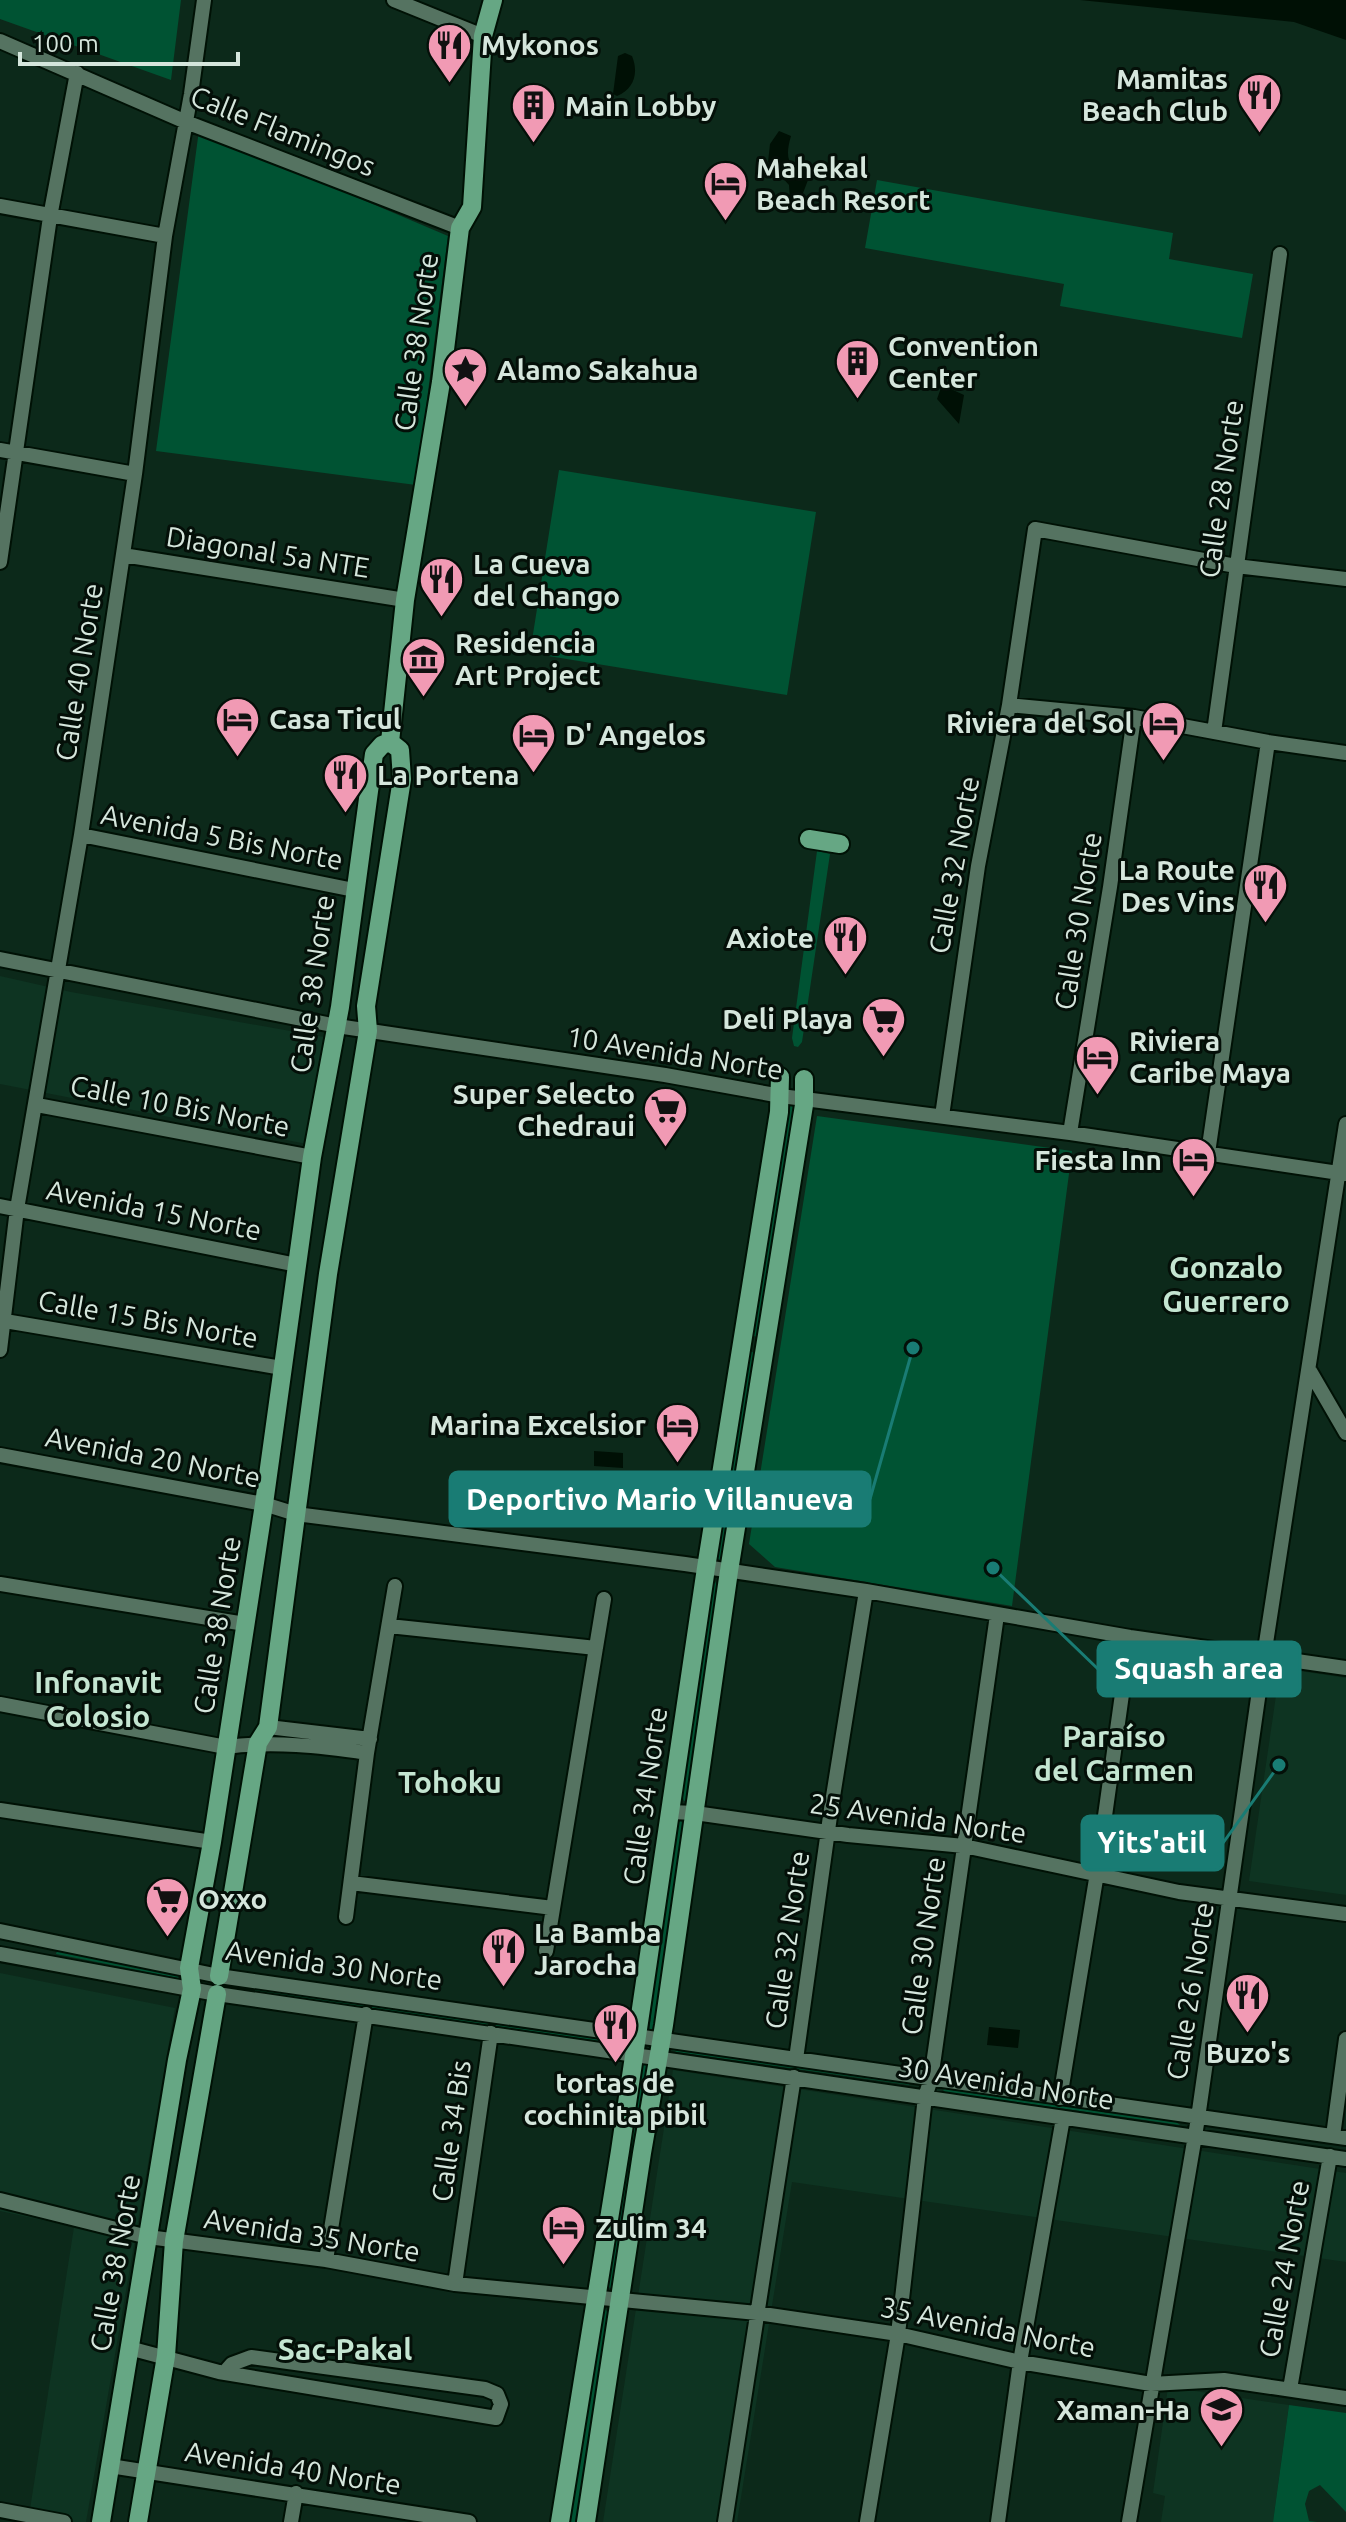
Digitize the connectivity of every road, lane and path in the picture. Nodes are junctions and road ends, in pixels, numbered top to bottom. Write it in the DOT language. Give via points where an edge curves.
graph roads {
  1 [pos="204,0"];
  2 [pos="394,0"];
  3 [pos="493,0"];
  4 [pos="483,36"];
  5 [pos="0,41"];
  6 [pos="77,73"];
  7 [pos="186,122"];
  8 [pos="0,206"];
  9 [pos="50,217"];
  10 [pos="460,228"];
  11 [pos="165,236"];
  12 [pos="1280,254"];
  13 [pos="0,450"];
  14 [pos="17,452"];
  15 [pos="135,474"];
  16 [pos="123,555"];
  17 [pos="0,562"];
  18 [pos="1236,566"];
  19 [pos="1346,579"];
  20 [pos="405,600"];
  21 [pos="1009,705"];
  22 [pos="1134,717"];
  23 [pos="1214,732"];
  24 [pos="390,742"];
  25 [pos="1268,742"];
  26 [pos="1346,753"];
  27 [pos="81,835"];
  28 [pos="809,839"];
  29 [pos="840,844"];
  30 [pos="354,890"];
  31 [pos="0,959"];
  32 [pos="59,971"];
  33 [pos="337,1026"];
  34 [pos="368,1031"];
  35 [pos="804,1079"];
  36 [pos="781,1086"];
  37 [pos="804,1099"];
  38 [pos="37,1105"];
  39 [pos="942,1116"];
  40 [pos="1346,1124"];
  41 [pos="1070,1133"];
  42 [pos="1208,1153"];
  43 [pos="312,1157"];
  44 [pos="1342,1173"];
  45 [pos="0,1206"];
  46 [pos="17,1209"];
  47 [pos="297,1265"];
  48 [pos="328,1274"];
  49 [pos="5,1321"];
  50 [pos="744,1341"];
  51 [pos="765,1345"];
  52 [pos="0,1350"];
  53 [pos="282,1368"];
  54 [pos="1310,1371"];
  55 [pos="1346,1433"];
  56 [pos="0,1455"];
  57 [pos="264,1504"];
  58 [pos="296,1514"];
  59 [pos="706,1568"];
  60 [pos="729,1571"];
  61 [pos="0,1584"];
  62 [pos="395,1586"];
  63 [pos="866,1591"];
  64 [pos="604,1599"];
  65 [pos="997,1615"];
  66 [pos="245,1624"];
  67 [pos="389,1626"];
  68 [pos="1130,1637"];
  69 [pos="596,1648"];
  70 [pos="1264,1656"];
  71 [pos="1346,1668"];
  72 [pos="0,1704"];
  73 [pos="263,1735"];
  74 [pos="368,1746"];
  75 [pos="226,1747"];
  76 [pos="0,1810"];
  77 [pos="671,1812"];
  78 [pos="695,1813"];
  79 [pos="828,1833"];
  80 [pos="212,1842"];
  81 [pos="964,1846"];
  82 [pos="1097,1873"];
  83 [pos="351,1883"];
  84 [pos="1230,1899"];
  85 [pos="553,1908"];
  86 [pos="1346,1914"];
  87 [pos="346,1917"];
  88 [pos="0,1931"];
  89 [pos="546,1951"];
  90 [pos="0,1954"];
  91 [pos="189,1968"];
  92 [pos="218,1985"];
  93 [pos="192,1989"];
  94 [pos="366,2014"];
  95 [pos="491,2033"];
  96 [pos="1346,2039"];
  97 [pos="636,2046"];
  98 [pos="660,2049"];
  99 [pos="796,2059"];
  100 [pos="794,2077"];
  101 [pos="931,2079"];
  102 [pos="925,2097"];
  103 [pos="1060,2098"];
  104 [pos="1063,2118"];
  105 [pos="1198,2118"];
  106 [pos="1194,2136"];
  107 [pos="1339,2137"];
  108 [pos="1330,2156"];
  109 [pos="1346,2159"];
  110 [pos="0,2200"];
  111 [pos="148,2237"];
  112 [pos="174,2241"];
  113 [pos="326,2260"];
  114 [pos="455,2284"];
  115 [pos="597,2297"];
  116 [pos="620,2299"];
  117 [pos="757,2313"];
  118 [pos="898,2334"];
  119 [pos="129,2348"];
  120 [pos="166,2356"];
  121 [pos="1020,2362"];
  122 [pos="224,2373"];
  123 [pos="1151,2384"];
  124 [pos="1290,2389"];
  125 [pos="1346,2398"];
  126 [pos="110,2466"];
  127 [pos="147,2471"];
  128 [pos="296,2493"];
  129 [pos="0,2510"];
  130 [pos="64,2522"];
  131 [pos="101,2522"];
  132 [pos="138,2522"];
  133 [pos="291,2522"];
  134 [pos="469,2522"];
  135 [pos="560,2522"];
  136 [pos="586,2522"];
  137 [pos="725,2522"];
  138 [pos="867,2522"];
  139 [pos="998,2522"];
  140 [pos="1129,2522"];
  1 -- 7 [label="street, Calle 40 Norte"];
  2 -- 4 [label="street"];
  3 -- 4 [label="main road, Calle 38 Norte"];
  4 -- 10 [label="main road, Calle 38 Norte" via="472,207"];
  5 -- 6 [label="street, Calle Flamingos"];
  6 -- 7 [label="street, Calle Flamingos"];
  6 -- 9 [label="street"];
  7 -- 10 [label="street, Calle Flamingos"];
  7 -- 11 [label="street, Calle 40 Norte"];
  8 -- 9 [label="street"];
  9 -- 11 [label="street"];
  9 -- 14 [label="street"];
  10 -- 20 [label="main road, Calle 38 Norte"];
  11 -- 15 [label="street, Calle 40 Norte"];
  12 -- 18 [label="street, Calle 28 Norte"];
  13 -- 14 [label="street"];
  14 -- 15 [label="street"];
  14 -- 17 [label="street"];
  15 -- 16 [label="street, Calle 40 Norte"];
  16 -- 20 [label="street, Diagonal 5a NTE"];
  16 -- 27 [label="street, Calle 40 Norte"];
  18 -- 19 [label="street"];
  18 -- 21 [label="street, Calle 32 Norte" via="1035,529"];
  18 -- 23 [label="street, Calle 28 Norte"];
  20 -- 24 [label="main road, Calle 38 Norte"];
  21 -- 22 [label="street"];
  21 -- 39 [label="street, Calle 32 Norte" via="978,866"];
  22 -- 23 [label="street"];
  22 -- 41 [label="street, Calle 30 Norte"];
  23 -- 25 [label="street"];
  24 -- 30 [label="main road, Calle 38 Norte" via="374,754"];
  24 -- 34 [label="main road, Calle 38 Norte" via="400,750 402,779 366,1006"];
  25 -- 26 [label="street"];
  25 -- 42 [label="street"];
  27 -- 30 [label="street, Avenida 5 Bis Norte"];
  27 -- 32 [label="street, Calle 40 Norte"];
  28 -- 29 [label="main road"];
  30 -- 33 [label="main road, Calle 38 Norte"];
  31 -- 32 [label="street, 10 Avenida Norte"];
  32 -- 33 [label="street, 10 Avenida Norte"];
  32 -- 38 [label="street, Calle 40 Norte"];
  33 -- 34 [label="street, 10 Avenida Norte"];
  33 -- 43 [label="main road, Calle 38 Norte"];
  34 -- 36 [label="street, 10 Avenida Norte" via="665,1075"];
  34 -- 48 [label="main road, Calle 38 Norte"];
  35 -- 37 [label="main road, Calle 34 Norte"];
  36 -- 37 [label="street, 10 Avenida Norte"];
  36 -- 50 [label="main road, Calle 34 Norte"];
  37 -- 39 [label="street, 10 Avenida Norte"];
  37 -- 51 [label="main road, Calle 34 Norte"];
  38 -- 43 [label="street, Calle 10 Bis Norte"];
  38 -- 46 [label="street, Calle 40 Norte"];
  39 -- 41 [label="street, 10 Avenida Norte"];
  40 -- 44 [label="street, Calle 26 Norte"];
  41 -- 42 [label="street, 10 Avenida Norte"];
  42 -- 44 [label="street, 10 Avenida Norte"];
  43 -- 47 [label="main road, Calle 38 Norte"];
  44 -- 54 [label="street, Calle 26 Norte"];
  45 -- 46 [label="street, Avenida 15 Norte"];
  46 -- 47 [label="street, Avenida 15 Norte"];
  46 -- 49 [label="street, Calle 40 Norte"];
  47 -- 48 [label="main road"];
  47 -- 53 [label="main road, Calle 38 Norte"];
  48 -- 58 [label="main road, Calle 38 Norte"];
  49 -- 52 [label="street, Calle 40 Norte"];
  49 -- 53 [label="street, Calle 15 Bis Norte"];
  50 -- 51 [label="main road"];
  50 -- 59 [label="main road, Calle 34 Norte"];
  51 -- 60 [label="main road, Calle 34 Norte"];
  53 -- 57 [label="main road, Calle 38 Norte"];
  54 -- 55 [label="street"];
  54 -- 70 [label="street, Calle 26 Norte"];
  56 -- 57 [label="street, Avenida 20 Norte"];
  57 -- 58 [label="street, Avenida 20 Norte"];
  57 -- 66 [label="main road, Calle 38 Norte"];
  58 -- 59 [label="street"];
  58 -- 73 [label="main road, Calle 38 Norte"];
  59 -- 60 [label="street"];
  59 -- 77 [label="main road, Calle 34 Norte"];
  60 -- 63 [label="street"];
  60 -- 78 [label="main road, Calle 34 Norte"];
  61 -- 66 [label="street"];
  62 -- 67 [label="street"];
  63 -- 65 [label="street"];
  63 -- 79 [label="street, Calle 32 Norte"];
  64 -- 69 [label="street"];
  65 -- 68 [label="street"];
  65 -- 81 [label="street, Calle 30 Norte"];
  66 -- 75 [label="main road, Calle 38 Norte"];
  67 -- 69 [label="street"];
  67 -- 74 [label="street"];
  68 -- 70 [label="street"];
  68 -- 82 [label="street"];
  69 -- 85 [label="street"];
  70 -- 71 [label="street"];
  70 -- 84 [label="street, Calle 26 Norte"];
  72 -- 75 [label="street"];
  73 -- 74 [label="street" via="312,1745"];
  73 -- 75 [label="street"];
  73 -- 92 [label="main road, Calle 38 Norte"];
  74 -- 83 [label="street"];
  75 -- 80 [label="main road, Calle 38 Norte"];
  76 -- 80 [label="street"];
  77 -- 78 [label="street, 25 Avenida Norte"];
  77 -- 97 [label="main road, Calle 34 Norte"];
  78 -- 79 [label="street, 25 Avenida Norte"];
  78 -- 98 [label="main road, Calle 34 Norte"];
  79 -- 81 [label="street, 25 Avenida Norte"];
  79 -- 99 [label="street, Calle 32 Norte"];
  80 -- 91 [label="main road, Calle 38 Norte"];
  81 -- 82 [label="street, 25 Avenida Norte"];
  81 -- 101 [label="street, Calle 30 Norte"];
  82 -- 84 [label="street, 25 Avenida Norte"];
  82 -- 103 [label="street"];
  83 -- 85 [label="street"];
  83 -- 87 [label="street"];
  84 -- 86 [label="street, 25 Avenida Norte"];
  84 -- 105 [label="street, Calle 26 Norte"];
  85 -- 89 [label="street"];
  88 -- 91 [label="street, Avenida 30 Norte"];
  90 -- 93 [label="street, Avenida 30 Norte"];
  91 -- 92 [label="street, Avenida 30 Norte"];
  91 -- 93 [label="main road, Calle 38 Norte"];
  92 -- 93 [label="street, Avenida 30 Norte"];
  92 -- 94 [label="street, Avenida 30 Norte"];
  92 -- 97 [label="street, Avenida 30 Norte" via="409,2001"];
  92 -- 112 [label="main road, Calle 38 Norte"];
  93 -- 111 [label="main road, Calle 38 Norte"];
  94 -- 95 [label="street, Avenida 30 Norte"];
  94 -- 113 [label="street"];
  95 -- 97 [label="street, Avenida 30 Norte"];
  95 -- 114 [label="street, Calle 34 Bis"];
  96 -- 107 [label="street"];
  97 -- 98 [label="street, Avenida 30 Norte"];
  97 -- 115 [label="main road, Calle 34 Norte"];
  98 -- 99 [label="street"];
  98 -- 100 [label="street, 30 Avenida Norte"];
  98 -- 116 [label="main road, Calle 34 Norte"];
  99 -- 101 [label="street"];
  100 -- 102 [label="street, 30 Avenida Norte"];
  100 -- 117 [label="street"];
  101 -- 102 [label="street, Calle 30 Norte"];
  101 -- 103 [label="street"];
  102 -- 104 [label="street, 30 Avenida Norte"];
  102 -- 118 [label="street, Calle 30 Norte"];
  103 -- 105 [label="street, 30 Avenida Norte"];
  104 -- 106 [label="street, 30 Avenida Norte"];
  104 -- 121 [label="street"];
  105 -- 106 [label="street, Calle 26 Norte"];
  105 -- 107 [label="street, 30 Avenida Norte"];
  106 -- 108 [label="street, 30 Avenida Norte"];
  106 -- 123 [label="street, Calle 26 Norte"];
  108 -- 109 [label="street, 30 Avenida Norte"];
  108 -- 124 [label="street, Calle 24 Norte"];
  110 -- 111 [label="street, Avenida 35 Norte"];
  111 -- 112 [label="street, Avenida 35 Norte"];
  111 -- 119 [label="main road, Calle 38 Norte"];
  112 -- 113 [label="street, Avenida 35 Norte"];
  112 -- 120 [label="main road, Calle 38 Norte"];
  113 -- 114 [label="street, Avenida 35 Norte"];
  114 -- 115 [label="street, Avenida 35 Norte"];
  115 -- 116 [label="street, Avenida 35 Norte"];
  115 -- 135 [label="main road, Calle 34 Norte"];
  116 -- 117 [label="street, 35 Avenida Norte"];
  116 -- 136 [label="main road, Calle 34 Norte"];
  117 -- 118 [label="street, 35 Avenida Norte"];
  117 -- 137 [label="street"];
  118 -- 121 [label="street, 35 Avenida Norte"];
  118 -- 138 [label="street, Calle 30 Norte"];
  119 -- 120 [label="street"];
  119 -- 126 [label="main road, Calle 38 Norte"];
  120 -- 122 [label="street"];
  120 -- 127 [label="main road, Calle 38 Norte"];
  121 -- 123 [label="street, 35 Avenida Norte"];
  121 -- 139 [label="street"];
  122 -- 122 [label="street" via="493,2419 501,2404 497,2394 485,2389 251,2357"];
  123 -- 124 [label="street, 35 Avenida Norte" via="1224,2380"];
  123 -- 140 [label="street, Calle 26 Norte"];
  124 -- 125 [label="street, 35 Avenida Norte"];
  126 -- 127 [label="street, Avenida 40 Norte"];
  126 -- 131 [label="main road, Calle 38 Norte"];
  127 -- 128 [label="street, Avenida 40 Norte"];
  127 -- 132 [label="main road, Calle 38 Norte"];
  128 -- 133 [label="street"];
  128 -- 134 [label="street, Avenida 40 Norte"];
  129 -- 130 [label="street"];
}
